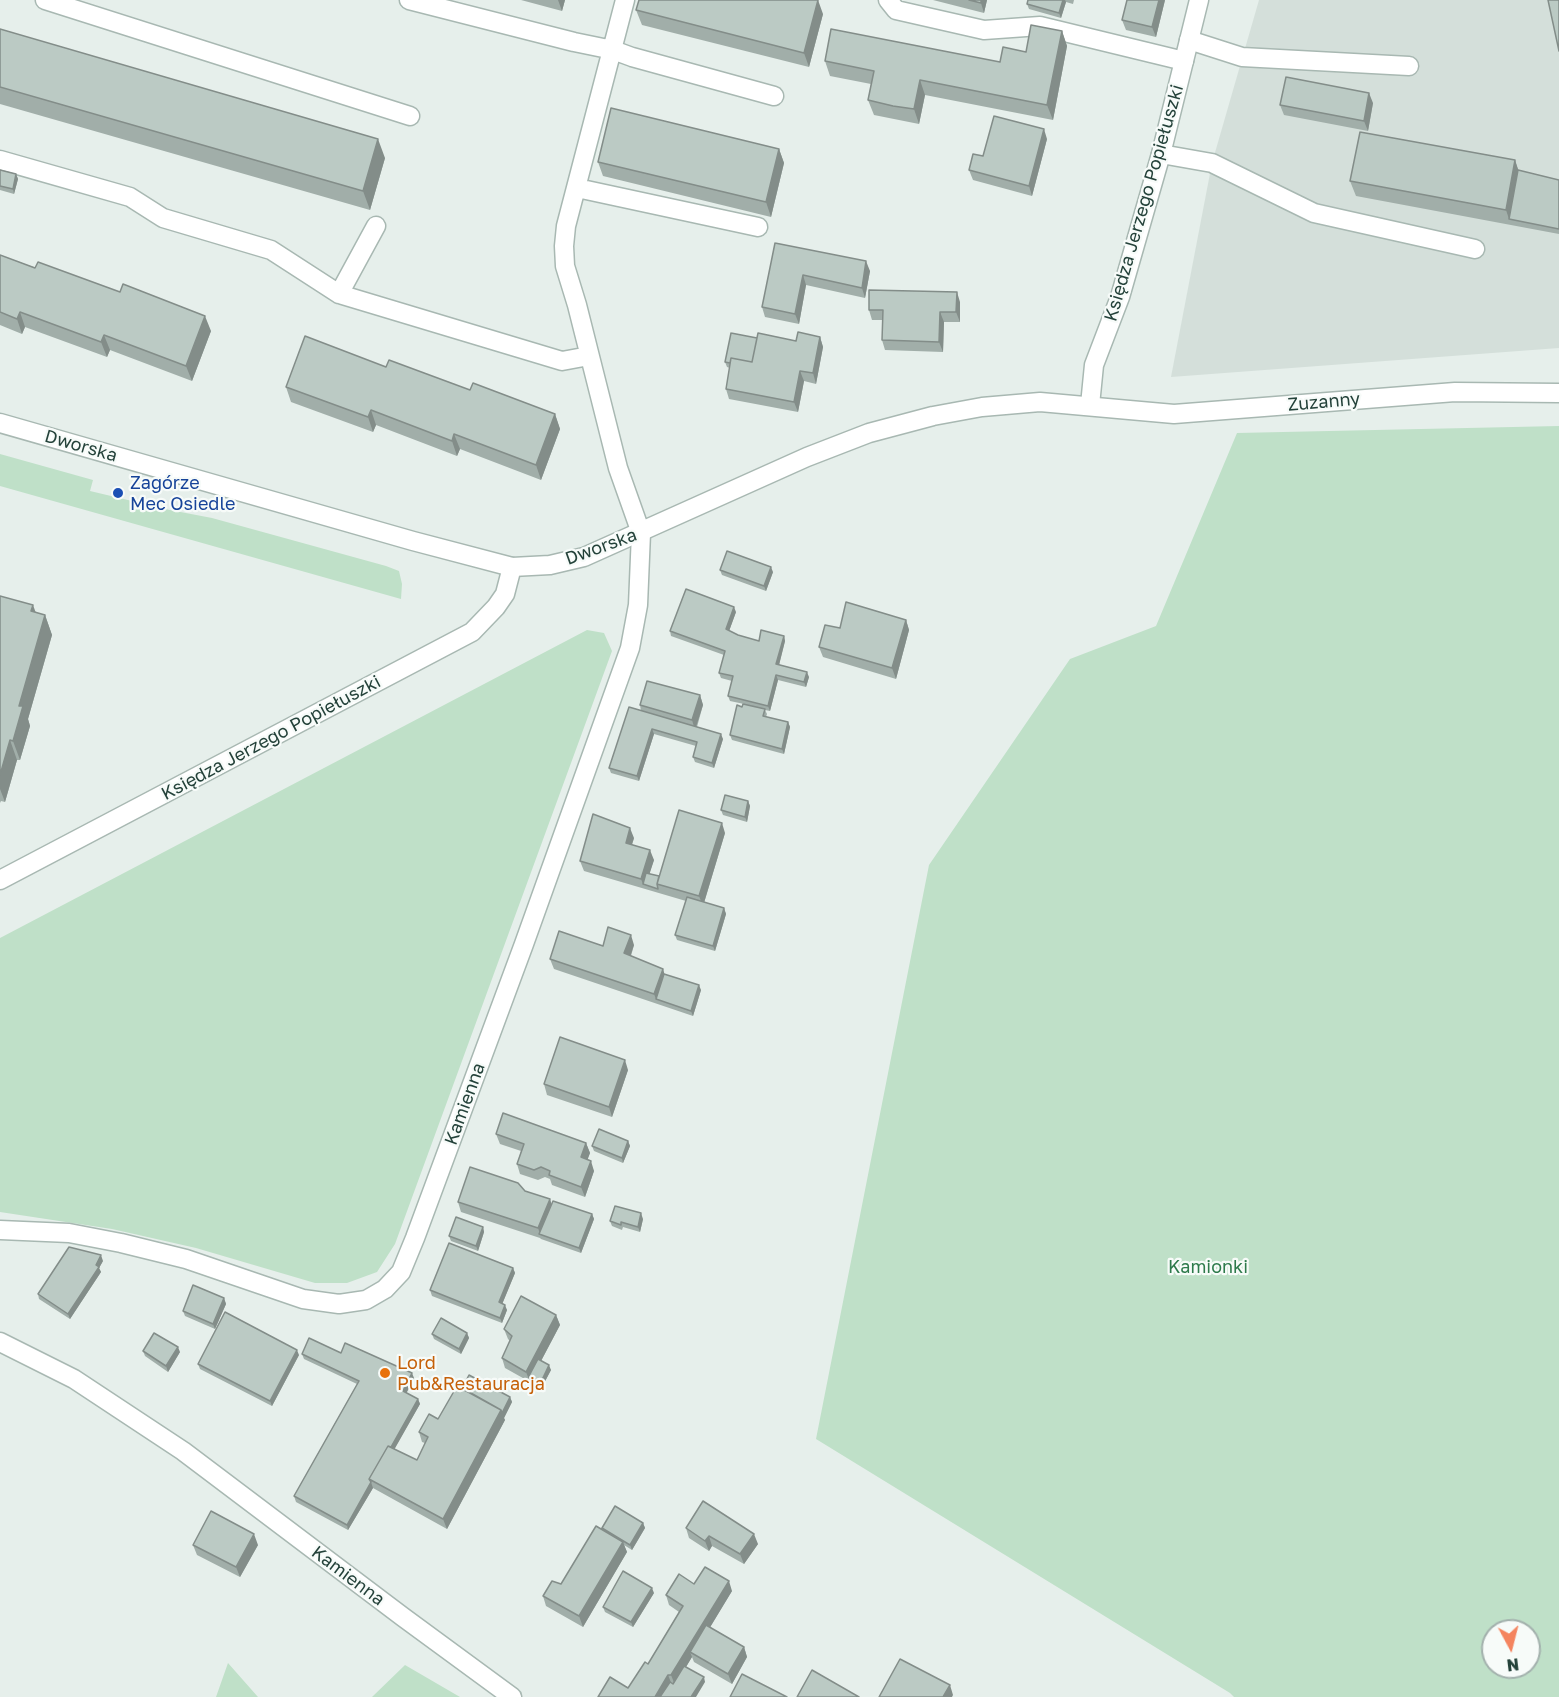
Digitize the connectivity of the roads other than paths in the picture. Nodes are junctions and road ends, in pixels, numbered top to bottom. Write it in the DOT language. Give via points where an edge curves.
graph roads {
  1 [pos="45,0"];
  2 [pos="409,0"];
  3 [pos="626,0"];
  4 [pos="888,0"];
  5 [pos="1199,0"];
  6 [pos="1189,40"];
  7 [pos="613,50"];
  8 [pos="1184,61"];
  9 [pos="1409,66"];
  10 [pos="774,96"];
  11 [pos="411,116"];
  12 [pos="1161,154"];
  13 [pos="0,160"];
  14 [pos="577,188"];
  15 [pos="376,226"];
  16 [pos="758,227"];
  17 [pos="1475,249"];
  18 [pos="339,294"];
  19 [pos="589,356"];
  20 [pos="1559,393"];
  21 [pos="1090,405"];
  22 [pos="0,423"];
  23 [pos="641,533"];
  24 [pos="512,567"];
  25 [pos="0,880"];
  26 [pos="0,1230"];
  27 [pos="0,1342"];
  28 [pos="512,1697"];
  1 -- 11 [label="street"];
  2 -- 7 [label="street"];
  3 -- 7 [label="street"];
  4 -- 8 [label="street" via="896,10 984,30 1040,26"];
  5 -- 6 [label="street, Księdza Jerzego Popiełuszki"];
  6 -- 8 [label="street, Księdza Jerzego Popiełuszki"];
  6 -- 9 [label="street" via="1242,57"];
  7 -- 10 [label="street"];
  7 -- 14 [label="street"];
  8 -- 12 [label="street, Księdza Jerzego Popiełuszki"];
  12 -- 17 [label="street" via="1212,163 1314,213"];
  12 -- 21 [label="street, Księdza Jerzego Popiełuszki" via="1120,297 1094,365"];
  13 -- 18 [label="street" via="130,197 163,218 271,250"];
  14 -- 16 [label="street"];
  14 -- 19 [label="street" via="566,226 565,266"];
  15 -- 18 [label="street"];
  18 -- 19 [label="street" via="562,361"];
  19 -- 23 [label="street" via="618,468"];
  20 -- 21 [label="street, Zuzanny" via="1455,392 1174,414"];
  21 -- 23 [label="street, Dworska" via="1040,402 982,407 869,433"];
  22 -- 24 [label="street, Dworska"];
  23 -- 24 [label="street, Dworska" via="584,557 550,566"];
  23 -- 26 [label="street, Kamienna" via="638,605 630,648 401,1272 385,1289 366,1300 339,1304 303,1299 186,1259 121,1243 69,1233"];
  24 -- 25 [label="street, Księdza Jerzego Popiełuszki" via="505,594 472,632"];
  27 -- 28 [label="street, Kamienna" via="74,1379 183,1451"];
}
